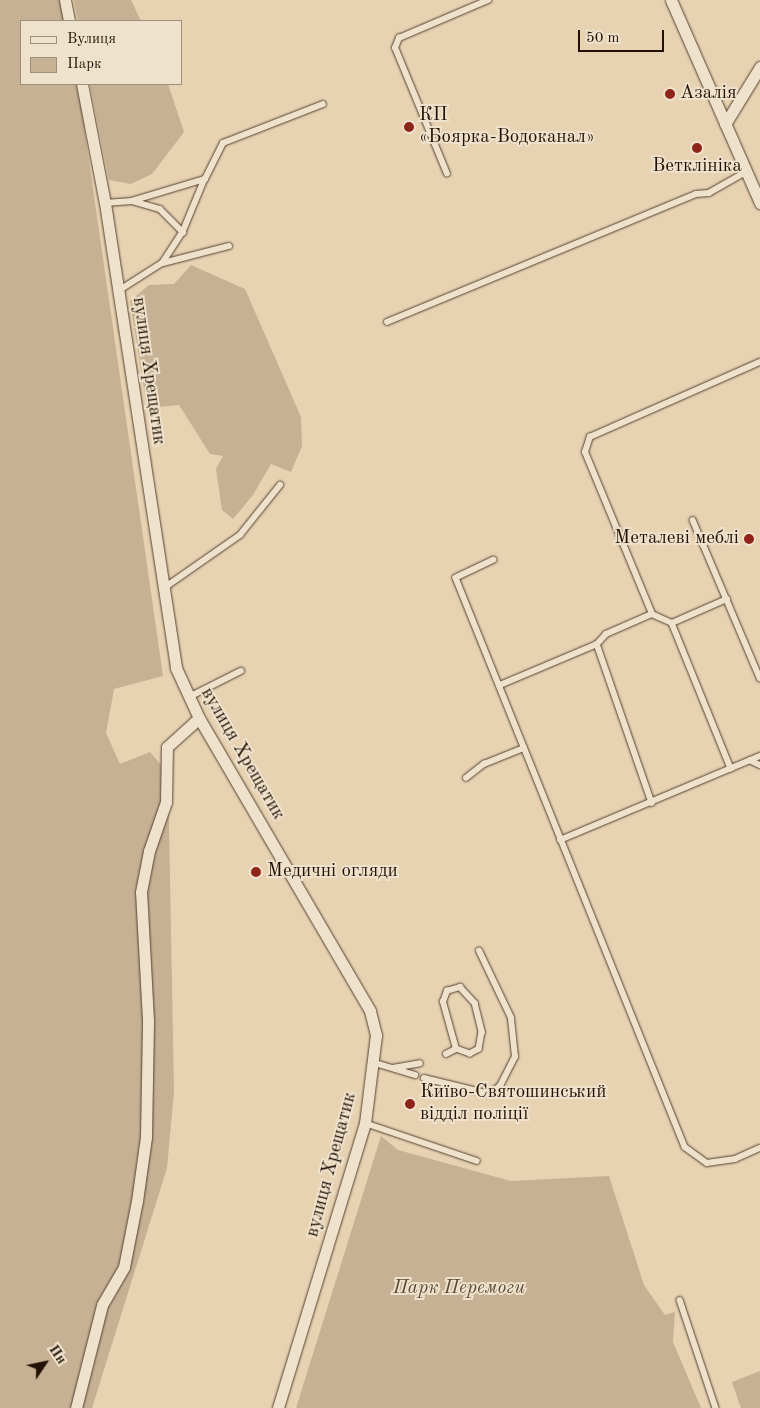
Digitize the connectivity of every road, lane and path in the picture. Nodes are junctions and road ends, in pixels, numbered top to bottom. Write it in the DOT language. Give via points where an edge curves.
graph roads {
  1 [pos="65,0"];
  2 [pos="488,0"];
  3 [pos="672,0"];
  4 [pos="69,20"];
  5 [pos="760,67"];
  6 [pos="82,85"];
  7 [pos="323,104"];
  8 [pos="725,124"];
  9 [pos="746,172"];
  10 [pos="447,174"];
  11 [pos="205,179"];
  12 [pos="132,201"];
  13 [pos="105,203"];
  14 [pos="760,203"];
  15 [pos="183,232"];
  16 [pos="229,246"];
  17 [pos="163,263"];
  18 [pos="119,291"];
  19 [pos="387,322"];
  20 [pos="760,362"];
  21 [pos="280,485"];
  22 [pos="693,520"];
  23 [pos="494,560"];
  24 [pos="163,590"];
  25 [pos="727,599"];
  26 [pos="652,614"];
  27 [pos="672,623"];
  28 [pos="597,644"];
  29 [pos="241,671"];
  30 [pos="760,678"];
  31 [pos="500,685"];
  32 [pos="188,697"];
  33 [pos="199,718"];
  34 [pos="524,748"];
  35 [pos="760,756"];
  36 [pos="750,760"];
  37 [pos="760,765"];
  38 [pos="731,768"];
  39 [pos="466,778"];
  40 [pos="652,803"];
  41 [pos="560,840"];
  42 [pos="479,951"];
  43 [pos="456,1049"];
  44 [pos="446,1054"];
  45 [pos="375,1063"];
  46 [pos="420,1063"];
  47 [pos="391,1068"];
  48 [pos="415,1075"];
  49 [pos="424,1078"];
  50 [pos="365,1123"];
  51 [pos="760,1148"];
  52 [pos="477,1161"];
  53 [pos="680,1300"];
  54 [pos="76,1408"];
  55 [pos="278,1408"];
  56 [pos="716,1408"];
  1 -- 4 [label="street"];
  2 -- 10 [label="lane" via="399,38 395,48"];
  3 -- 8 [label="street"];
  5 -- 8 [label="street"];
  6 -- 13 [label="street, вулиця Хрещатик"];
  7 -- 11 [label="lane" via="223,144"];
  8 -- 9 [label="street"];
  9 -- 14 [label="street"];
  9 -- 19 [label="lane" via="709,192 696,194"];
  11 -- 12 [label="lane"];
  11 -- 15 [label="lane"];
  12 -- 13 [label="lane"];
  12 -- 15 [label="lane" via="160,209"];
  13 -- 18 [label="street, вулиця Хрещатик"];
  15 -- 17 [label="lane"];
  16 -- 17 [label="lane"];
  17 -- 18 [label="lane"];
  18 -- 24 [label="street, вулиця Хрещатик"];
  20 -- 26 [label="lane" via="590,437 585,452"];
  21 -- 24 [label="lane" via="240,535"];
  22 -- 25 [label="lane"];
  23 -- 31 [label="lane" via="456,578"];
  24 -- 32 [label="street, вулиця Хрещатик" via="176,668"];
  25 -- 27 [label="lane"];
  25 -- 30 [label="lane"];
  26 -- 27 [label="lane"];
  26 -- 28 [label="lane" via="606,634"];
  27 -- 38 [label="lane"];
  28 -- 31 [label="lane"];
  28 -- 40 [label="lane"];
  29 -- 32 [label="lane"];
  31 -- 34 [label="lane"];
  32 -- 33 [label="street, вулиця Хрещатик"];
  33 -- 45 [label="street, вулиця Хрещатик" via="370,1010 376,1034"];
  33 -- 54 [label="street" via="167,746 166,802 149,851 142,892 148,1020 146,1137 138,1201 124,1267 102,1304"];
  34 -- 39 [label="lane" via="484,764"];
  34 -- 41 [label="lane"];
  35 -- 36 [label="lane"];
  36 -- 37 [label="lane"];
  36 -- 38 [label="lane"];
  38 -- 40 [label="lane"];
  40 -- 41 [label="lane"];
  41 -- 51 [label="lane" via="685,1147 707,1163 735,1159"];
  42 -- 49 [label="lane" via="511,1018 515,1057 500,1086 490,1094"];
  43 -- 43 [label="lane" via="443,1002 447,991 460,987 475,1003 482,1032 479,1049 470,1054"];
  43 -- 44 [label="lane"];
  45 -- 47 [label="lane"];
  45 -- 50 [label="street, вулиця Хрещатик"];
  46 -- 47 [label="lane"];
  47 -- 48 [label="lane"];
  50 -- 52 [label="lane"];
  50 -- 55 [label="street, вулиця Хрещатик"];
  53 -- 56 [label="lane"];
}
